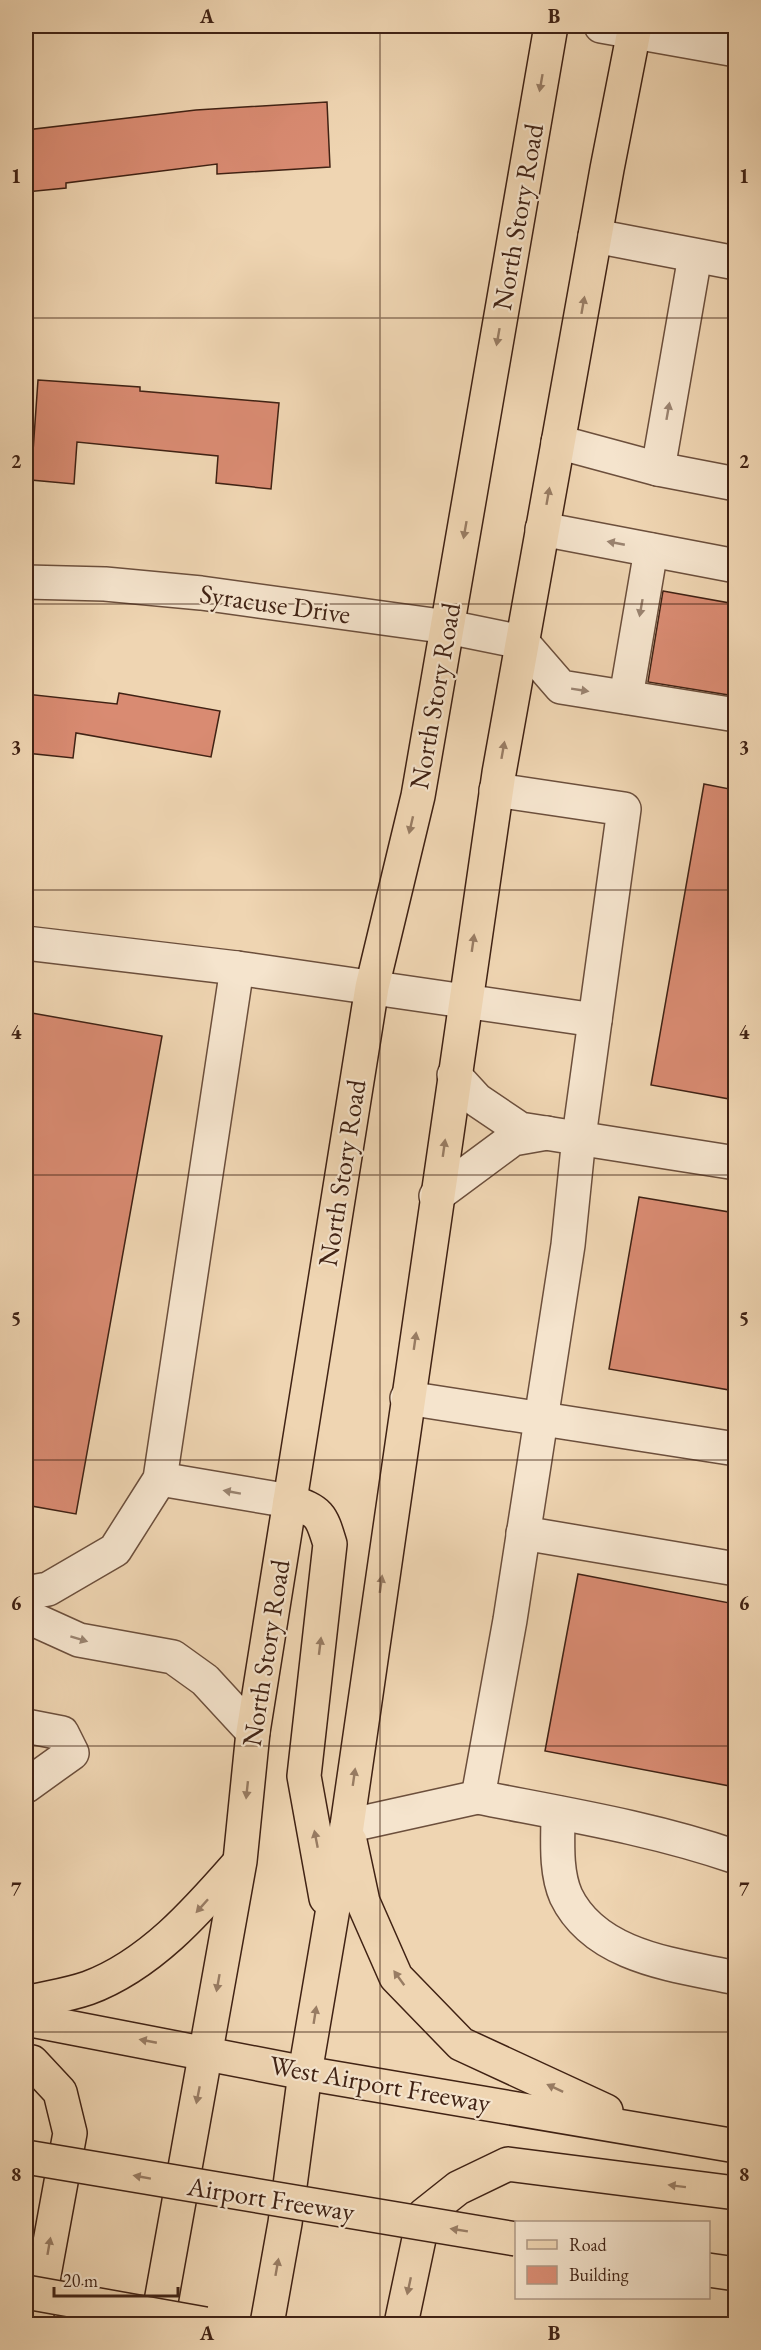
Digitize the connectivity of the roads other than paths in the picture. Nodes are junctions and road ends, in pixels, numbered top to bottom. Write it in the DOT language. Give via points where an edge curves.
graph roads {
  1 [pos="551,26"];
  2 [pos="601,26"];
  3 [pos="635,29"];
  4 [pos="735,50"];
  5 [pos="595,236"];
  6 [pos="695,256"];
  7 [pos="735,263"];
  8 [pos="558,442"];
  9 [pos="658,469"];
  10 [pos="735,484"];
  11 [pos="542,529"];
  12 [pos="651,550"];
  13 [pos="735,566"];
  14 [pos="26,582"];
  15 [pos="448,627"];
  16 [pos="522,642"];
  17 [pos="626,697"];
  18 [pos="735,714"];
  19 [pos="496,790"];
  20 [pos="26,943"];
  21 [pos="237,968"];
  22 [pos="372,987"];
  23 [pos="465,1001"];
  24 [pos="595,1020"];
  25 [pos="454,1074"];
  26 [pos="549,1133"];
  27 [pos="735,1163"];
  28 [pos="436,1196"];
  29 [pos="407,1398"];
  30 [pos="541,1417"];
  31 [pos="735,1449"];
  32 [pos="160,1479"];
  33 [pos="290,1501"];
  34 [pos="523,1533"];
  35 [pos="735,1569"];
  36 [pos="26,1593"];
  37 [pos="26,1616"];
  38 [pos="26,1726"];
  39 [pos="253,1732"];
  40 [pos="26,1786"];
  41 [pos="478,1797"];
  42 [pos="558,1813"];
  43 [pos="347,1826"];
  44 [pos="735,1857"];
  45 [pos="240,1861"];
  46 [pos="330,1917"];
  47 [pos="735,1978"];
  48 [pos="26,2003"];
  49 [pos="26,2019"];
  50 [pos="206,2052"];
  51 [pos="26,2061"];
  52 [pos="305,2073"];
  53 [pos="646,2130"];
  54 [pos="735,2146"];
  55 [pos="26,2157"];
  56 [pos="735,2193"];
  57 [pos="515,2239"];
  58 [pos="710,2270"];
  59 [pos="735,2274"];
  60 [pos="26,2292"];
  61 [pos="35,2325"];
  62 [pos="157,2325"];
  63 [pos="205,2325"];
  64 [pos="267,2325"];
  65 [pos="401,2325"];
  1 -- 15 [label="main road, North Story Road, one-way"];
  2 -- 3 [label="street"];
  3 -- 4 [label="street"];
  3 -- 5 [label="main road"];
  5 -- 6 [label="street"];
  8 -- 5 [label="main road, one-way"];
  6 -- 7 [label="street"];
  9 -- 6 [label="street, one-way"];
  8 -- 9 [label="street"];
  11 -- 8 [label="main road, one-way"];
  9 -- 10 [label="street"];
  12 -- 11 [label="street, one-way"];
  11 -- 16 [label="main road"];
  12 -- 13 [label="street"];
  12 -- 17 [label="street, one-way"];
  14 -- 15 [label="street, Syracuse Drive" via="201,592"];
  15 -- 16 [label="street, Syracuse Drive"];
  15 -- 22 [label="main road, North Story Road, one-way" via="418,796"];
  16 -- 17 [label="street, one-way" via="561,687"];
  19 -- 16 [label="main road, one-way"];
  17 -- 18 [label="street"];
  23 -- 19 [label="main road, one-way"];
  19 -- 24 [label="street" via="624,809"];
  20 -- 21 [label="street"];
  21 -- 22 [label="street"];
  21 -- 32 [label="street"];
  22 -- 23 [label="street"];
  22 -- 33 [label="main road, North Story Road"];
  23 -- 24 [label="street"];
  23 -- 25 [label="main road"];
  24 -- 26 [label="street"];
  25 -- 26 [label="street" via="477,1100"];
  28 -- 25 [label="main road, one-way"];
  26 -- 27 [label="street"];
  26 -- 28 [label="street" via="513,1139"];
  26 -- 30 [label="street" via="568,1245"];
  29 -- 28 [label="main road, one-way"];
  29 -- 30 [label="street"];
  43 -- 29 [label="main road, one-way"];
  30 -- 31 [label="street"];
  30 -- 34 [label="street"];
  33 -- 32 [label="street, one-way"];
  32 -- 36 [label="street" via="115,1550 48,1589"];
  33 -- 39 [label="main road, North Story Road"];
  46 -- 33 [label="main road, one-way" via="304,1776 330,1544 322,1517 313,1509"];
  34 -- 35 [label="street"];
  34 -- 41 [label="street"];
  37 -- 39 [label="street, one-way" via="79,1640 173,1656 205,1680"];
  38 -- 40 [label="street" via="62,1733 72,1754"];
  39 -- 45 [label="main road, North Story Road, one-way"];
  41 -- 42 [label="street"];
  41 -- 43 [label="street"];
  42 -- 44 [label="street"];
  42 -- 47 [label="street" via="559,1864 566,1896 584,1920 610,1941 642,1957"];
  43 -- 46 [label="main road"];
  53 -- 43 [label="main road, one-way" via="460,2044 396,1977 363,1902"];
  45 -- 48 [label="main road, one-way" via="197,1911 132,1967 88,1988"];
  45 -- 50 [label="main road, North Story Road, one-way"];
  52 -- 46 [label="main road, one-way"];
  50 -- 49 [label="main road, West Airport Freeway, one-way"];
  50 -- 52 [label="main road, West Airport Freeway"];
  50 -- 62 [label="main road, North Story Road, one-way"];
  61 -- 51 [label="main road, one-way" via="70,2133 60,2092 32,2062"];
  52 -- 53 [label="main road, West Airport Freeway"];
  64 -- 52 [label="main road, one-way"];
  53 -- 54 [label="main road, West Airport Freeway"];
  57 -- 55 [label="main road, Airport Freeway, one-way, bridge"];
  56 -- 65 [label="main road, one-way" via="508,2164 458,2188 424,2215"];
  58 -- 59 [label="main road"];
  60 -- 63 [label="main road, bridge"];
}
